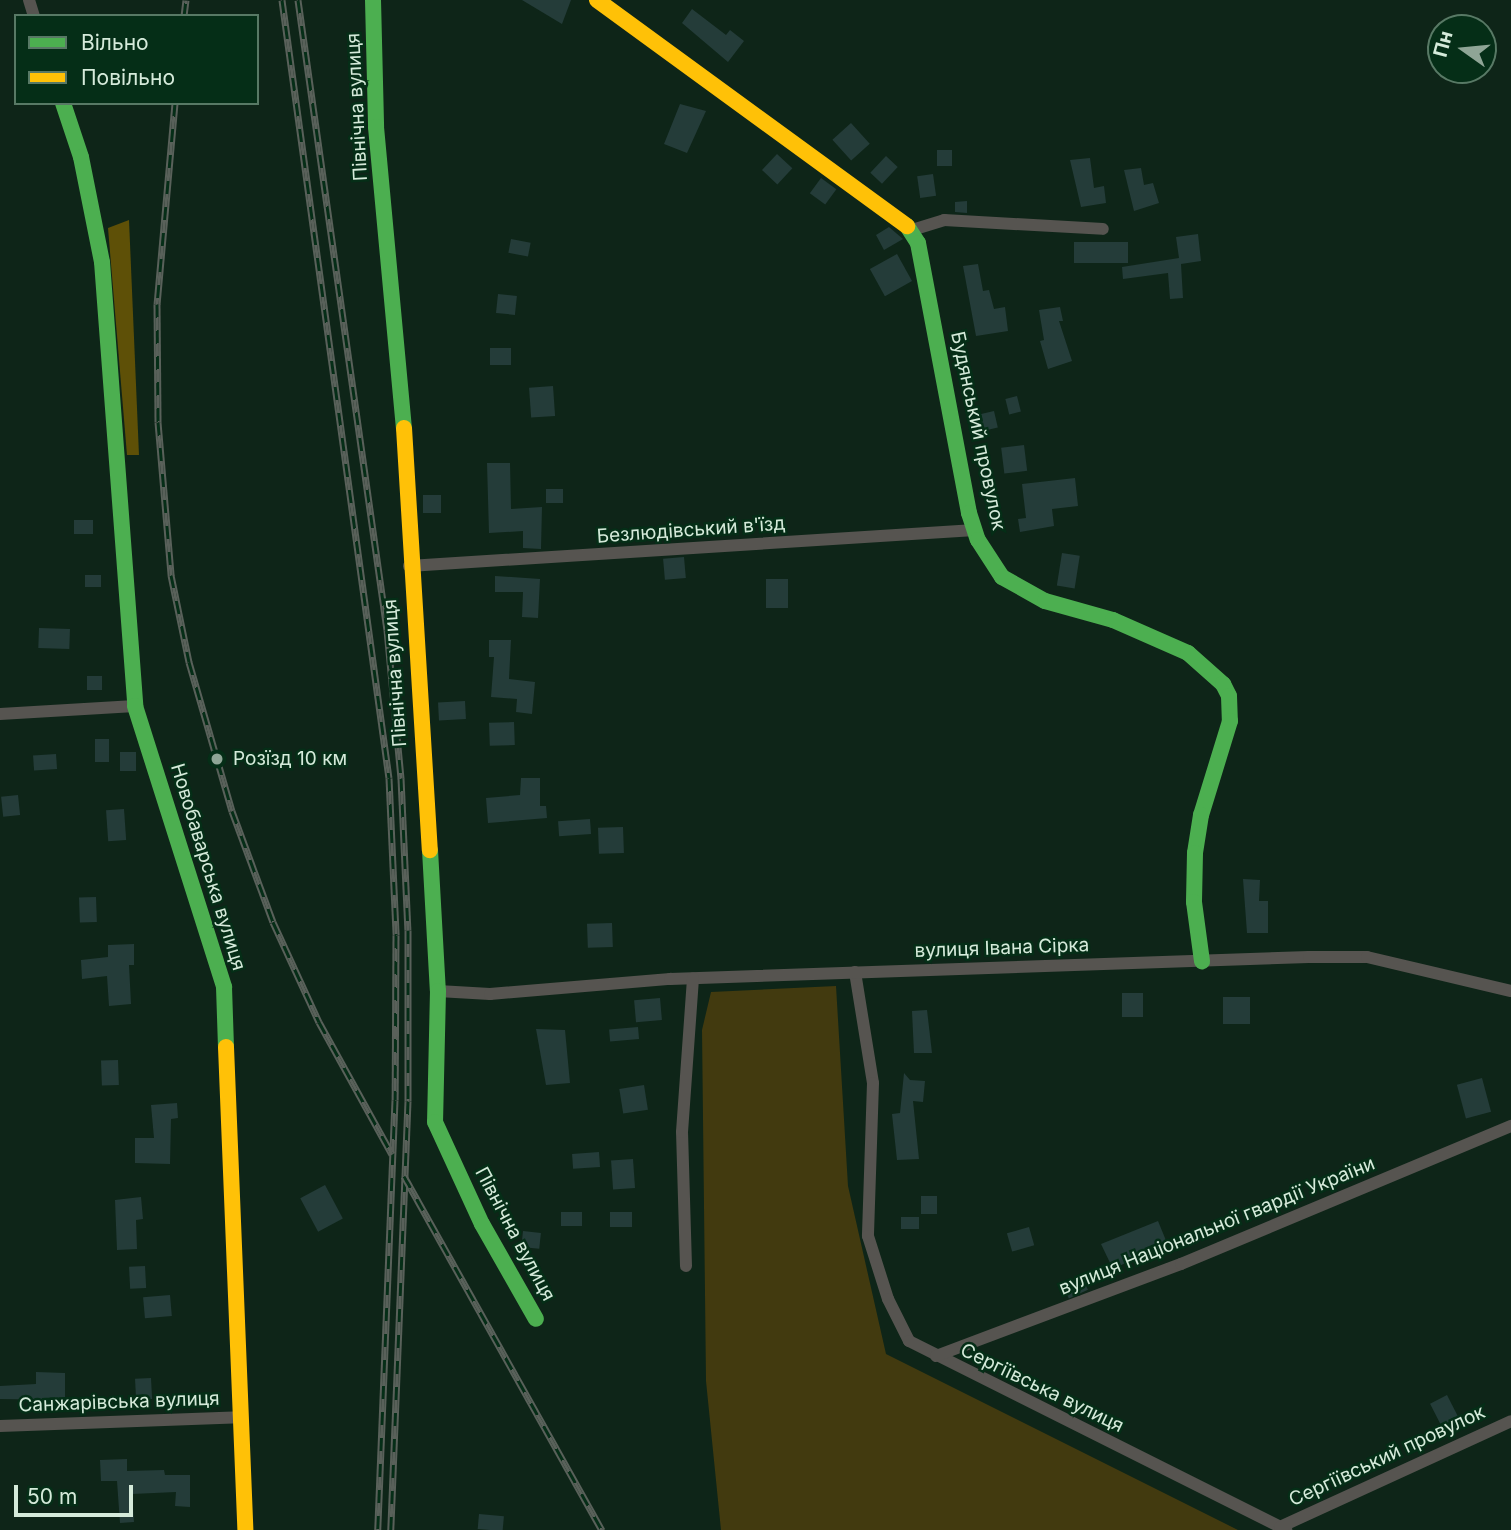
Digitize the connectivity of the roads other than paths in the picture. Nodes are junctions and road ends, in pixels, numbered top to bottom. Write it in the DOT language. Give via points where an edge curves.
graph roads {
  1 [pos="373,0"];
  2 [pos="597,0"];
  3 [pos="64,105"];
  4 [pos="1103,229"];
  5 [pos="912,230"];
  6 [pos="975,530"];
  7 [pos="409,566"];
  8 [pos="135,706"];
  9 [pos="0,714"];
  10 [pos="1202,961"];
  11 [pos="855,972"];
  12 [pos="693,978"];
  13 [pos="438,991"];
  14 [pos="1511,991"];
  15 [pos="1511,1126"];
  16 [pos="686,1266"];
  17 [pos="536,1319"];
  18 [pos="936,1356"];
  19 [pos="240,1417"];
  20 [pos="1511,1421"];
  21 [pos="0,1426"];
  22 [pos="1283,1529"];
  23 [pos="245,1530"];
  1 -- 7 [label="street, Північна вулиця" via="376,127 401,377"];
  2 -- 5 [label="street"];
  3 -- 8 [label="street, Новобаварська вулиця" via="81,157 102,262"];
  4 -- 5 [label="street" via="944,219"];
  5 -- 6 [label="street, Будянський провулок"];
  6 -- 7 [label="street, Безлюдівський в'їзд"];
  6 -- 10 [label="street, Будянський провулок" via="1002,577 1022,591 1113,620 1188,653 1223,684 1229,696 1228,732 1201,815 1195,853 1194,902"];
  7 -- 13 [label="street, Північна вулиця"];
  8 -- 9 [label="street"];
  8 -- 19 [label="street, Новобаварська вулиця" via="224,987"];
  10 -- 11 [label="street, вулиця Івана Сірка"];
  10 -- 14 [label="street, вулиця Івана Сірка" via="1367,957"];
  11 -- 12 [label="street, вулиця Івана Сірка"];
  11 -- 18 [label="street, Сергіївська вулиця" via="873,1083 868,1236 899,1329 909,1341"];
  12 -- 13 [label="street, вулиця Івана Сірка" via="490,994"];
  12 -- 16 [label="street" via="682,1132"];
  13 -- 17 [label="street, Північна вулиця" via="435,1122 482,1224"];
  15 -- 18 [label="street, вулиця Національної гвардії України" via="1181,1264"];
  18 -- 22 [label="street, Сергіївська вулиця"];
  19 -- 21 [label="street, Санжарівська вулиця"];
  19 -- 23 [label="street, Новобаварська вулиця"];
  20 -- 22 [label="street, Сергіївський провулок"];
}
